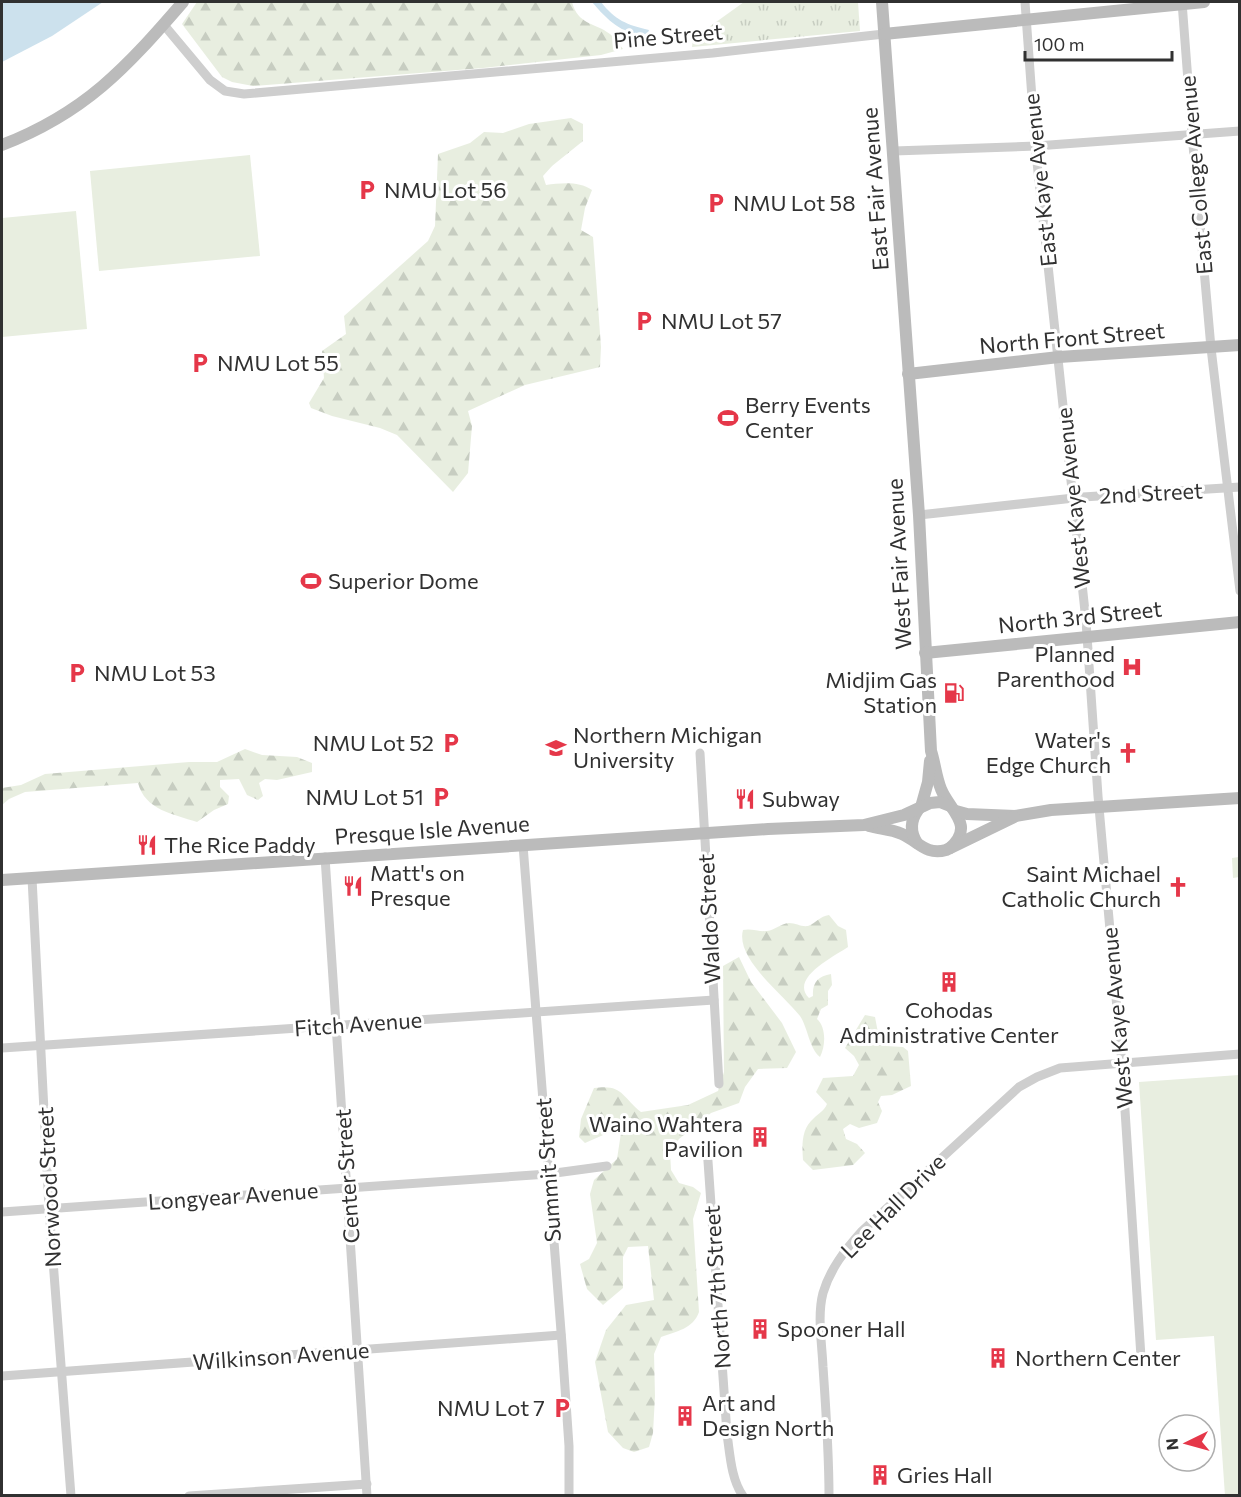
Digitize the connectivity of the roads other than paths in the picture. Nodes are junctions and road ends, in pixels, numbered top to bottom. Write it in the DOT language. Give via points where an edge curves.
graph roads {
  1 [pos="183,2"];
  2 [pos="882,2"];
  3 [pos="1025,2"];
  4 [pos="1182,2"];
  5 [pos="1204,2"];
  6 [pos="1026,20"];
  7 [pos="164,25"];
  8 [pos="884,34"];
  9 [pos="1239,131"];
  10 [pos="1192,134"];
  11 [pos="2,145"];
  12 [pos="1036,146"];
  13 [pos="894,151"];
  14 [pos="1239,345"];
  15 [pos="1211,348"];
  16 [pos="1059,357"];
  17 [pos="908,374"];
  18 [pos="1239,487"];
  19 [pos="1227,488"];
  20 [pos="1073,498"];
  21 [pos="919,515"];
  22 [pos="1239,591"];
  23 [pos="1239,622"];
  24 [pos="1087,637"];
  25 [pos="925,653"];
  26 [pos="931,751"];
  27 [pos="700,753"];
  28 [pos="1239,798"];
  29 [pos="1099,807"];
  30 [pos="920,808"];
  31 [pos="953,809"];
  32 [pos="1015,816"];
  33 [pos="864,825"];
  34 [pos="704,834"];
  35 [pos="524,845"];
  36 [pos="920,846"];
  37 [pos="950,848"];
  38 [pos="325,857"];
  39 [pos="32,878"];
  40 [pos="2,880"];
  41 [pos="714,1000"];
  42 [pos="536,1011"];
  43 [pos="337,1025"];
  44 [pos="41,1045"];
  45 [pos="2,1048"];
  46 [pos="1239,1054"];
  47 [pos="1122,1064"];
  48 [pos="719,1084"];
  49 [pos="707,1147"];
  50 [pos="607,1166"];
  51 [pos="548,1174"];
  52 [pos="347,1188"];
  53 [pos="49,1208"];
  54 [pos="2,1212"];
  55 [pos="561,1335"];
  56 [pos="358,1351"];
  57 [pos="1141,1357"];
  58 [pos="61,1372"];
  59 [pos="2,1376"];
  60 [pos="367,1484"];
  61 [pos="71,1496"];
  62 [pos="189,1496"];
  63 [pos="367,1496"];
  64 [pos="569,1496"];
  65 [pos="743,1496"];
  66 [pos="829,1496"];
  1 -- 7 [label="street"];
  2 -- 8 [label="street, East Fair Avenue"];
  3 -- 6 [label="street, East Kaye Avenue"];
  4 -- 5 [label="street, Pine Street"];
  4 -- 6 [label="street, Pine Street"];
  4 -- 10 [label="street, East College Avenue"];
  6 -- 8 [label="street, Pine Street"];
  6 -- 12 [label="street, East Kaye Avenue"];
  7 -- 8 [label="street, Pine Street" via="210,80 225,92 244,94 704,54"];
  7 -- 11 [label="street" via="114,77 79,105"];
  8 -- 13 [label="street, East Fair Avenue"];
  9 -- 10 [label="street"];
  10 -- 12 [label="street"];
  10 -- 15 [label="street, East College Avenue"];
  12 -- 13 [label="street"];
  12 -- 16 [label="street, East Kaye Avenue"];
  13 -- 17 [label="street, East Fair Avenue"];
  14 -- 15 [label="street, North Front Street"];
  15 -- 16 [label="street, North Front Street"];
  15 -- 19 [label="street, East College Avenue"];
  16 -- 17 [label="street, North Front Street"];
  16 -- 20 [label="street, West Kaye Avenue"];
  17 -- 21 [label="street, West Fair Avenue"];
  18 -- 19 [label="street, 2nd Street"];
  19 -- 20 [label="street, 2nd Street"];
  19 -- 22 [label="street, East College Avenue"];
  20 -- 21 [label="street, 2nd Street"];
  20 -- 24 [label="street, West Kaye Avenue"];
  21 -- 25 [label="street, West Fair Avenue"];
  23 -- 24 [label="street, North 3rd Street"];
  24 -- 25 [label="street, North 3rd Street"];
  24 -- 29 [label="street, West Kaye Avenue"];
  25 -- 26 [label="street, West Fair Avenue"];
  26 -- 30 [label="street, West Fair Avenue"];
  26 -- 31 [label="street, West Fair Avenue" via="941,788"];
  27 -- 34 [label="street, Waldo Street"];
  28 -- 29 [label="street, Presque Isle Avenue"];
  29 -- 32 [label="street, Presque Isle Avenue"];
  29 -- 47 [label="street, West Kaye Avenue"];
  30 -- 31 [label="street, Presque Isle Avenue" via="935,802"];
  30 -- 33 [label="street, Presque Isle Avenue"];
  30 -- 36 [label="street, West Fair Avenue" via="911,827"];
  31 -- 32 [label="street, Presque Isle Avenue" via="967,814"];
  31 -- 37 [label="street, West Fair Avenue" via="961,830"];
  32 -- 37 [label="street, Presque Isle Avenue"];
  33 -- 34 [label="street, Presque Isle Avenue"];
  33 -- 36 [label="street, Presque Isle Avenue" via="903,834"];
  34 -- 35 [label="street, Presque Isle Avenue"];
  34 -- 41 [label="street, Waldo Street"];
  35 -- 38 [label="street, Presque Isle Avenue"];
  35 -- 42 [label="street, Summit Street"];
  36 -- 37 [label="street, Presque Isle Avenue" via="935,852"];
  38 -- 39 [label="street, Presque Isle Avenue"];
  38 -- 43 [label="street, Center Street"];
  39 -- 40 [label="street, Presque Isle Avenue"];
  39 -- 44 [label="street, Norwood Street"];
  41 -- 42 [label="street, Fitch Avenue"];
  41 -- 48 [label="street, Waldo Street"];
  42 -- 43 [label="street, Fitch Avenue"];
  42 -- 51 [label="street, Summit Street"];
  43 -- 44 [label="street, Fitch Avenue"];
  43 -- 52 [label="street, Center Street"];
  44 -- 45 [label="street, Fitch Avenue"];
  44 -- 53 [label="street, Norwood Street"];
  46 -- 47 [label="street, Lee Hall Drive"];
  47 -- 57 [label="street, West Kaye Avenue"];
  47 -- 66 [label="street, Lee Hall Drive" via="1060,1068 1019,1087 842,1253 822,1295 820,1320"];
  49 -- 65 [label="street, North 7th Street" via="727,1434 731,1462"];
  50 -- 51 [label="street, Longyear Avenue"];
  51 -- 52 [label="street, Longyear Avenue"];
  51 -- 55 [label="street, Summit Street"];
  52 -- 53 [label="street, Longyear Avenue"];
  52 -- 56 [label="street, Center Street"];
  53 -- 54 [label="street, Longyear Avenue"];
  53 -- 58 [label="street, Norwood Street"];
  55 -- 56 [label="street, Wilkinson Avenue"];
  55 -- 64 [label="street, Summit Street"];
  56 -- 58 [label="street, Wilkinson Avenue"];
  56 -- 60 [label="street, Center Street"];
  58 -- 59 [label="street, Wilkinson Avenue"];
  58 -- 61 [label="street, Norwood Street"];
  60 -- 62 [label="street"];
  60 -- 63 [label="street, Center Street"];
}
